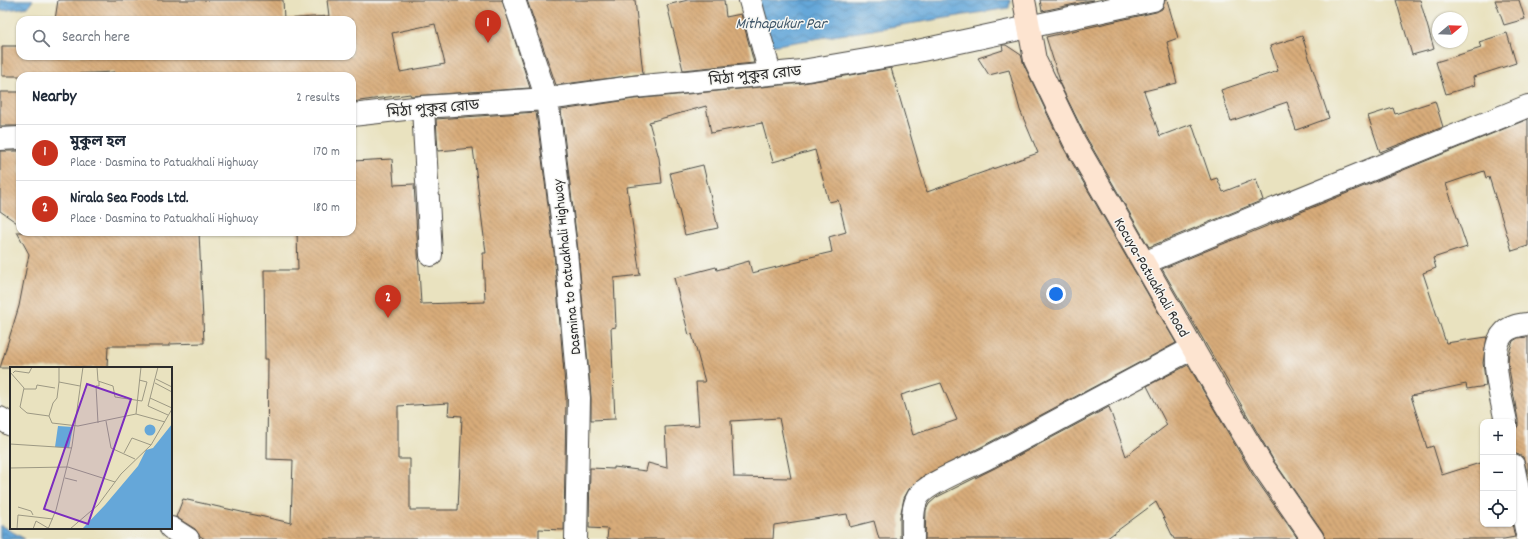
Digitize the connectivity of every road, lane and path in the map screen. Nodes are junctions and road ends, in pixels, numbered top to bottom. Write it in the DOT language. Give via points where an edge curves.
graph roads {
  1 [pos="514,0"];
  2 [pos="750,0"];
  3 [pos="1024,0"];
  4 [pos="1153,0"];
  5 [pos="1029,27"];
  6 [pos="770,74"];
  7 [pos="547,99"];
  8 [pos="1528,106"];
  9 [pos="423,108"];
  10 [pos="356,115"];
  11 [pos="16,138"];
  12 [pos="0,139"];
  13 [pos="431,255"];
  14 [pos="1144,263"];
  15 [pos="1528,324"];
  16 [pos="1193,348"];
  17 [pos="0,418"];
  18 [pos="1505,419"];
  19 [pos="10,424"];
  20 [pos="1516,480"];
  21 [pos="172,529"];
  22 [pos="188,539"];
  23 [pos="576,539"];
  24 [pos="913,539"];
  25 [pos="1313,539"];
  26 [pos="1528,539"];
  1 -- 7 [label="street, Dasmina to Patuakhali Highway"];
  2 -- 6 [label="street"];
  3 -- 5 [label="main road, Kocuya-Patuakhali Road"];
  4 -- 5 [label="street, মিঠা পুকুর রোড"];
  5 -- 6 [label="street, মিঠা পুকুর রোড" via="913,52"];
  5 -- 14 [label="main road, Kocuya-Patuakhali Road" via="1035,60 1074,141"];
  6 -- 7 [label="street, মিঠা পুকুর রোড" via="633,87"];
  7 -- 9 [label="street, মিঠা পুকুর রোড"];
  7 -- 23 [label="street, Dasmina to Patuakhali Highway" via="566,251 579,398"];
  8 -- 14 [label="street"];
  9 -- 10 [label="street, মিঠা পুকুর রোড"];
  9 -- 13 [label="street"];
  11 -- 12 [label="street"];
  14 -- 16 [label="main road, Kocuya-Patuakhali Road"];
  15 -- 18 [label="street" via="1513,326 1503,334 1497,344 1495,357"];
  16 -- 24 [label="street" via="1069,412 988,458 929,486 918,496 914,507"];
  16 -- 25 [label="main road, Kocuya-Patuakhali Road" via="1264,468"];
  17 -- 19 [label="street"];
  20 -- 26 [label="street"];
  21 -- 22 [label="street"];
}
